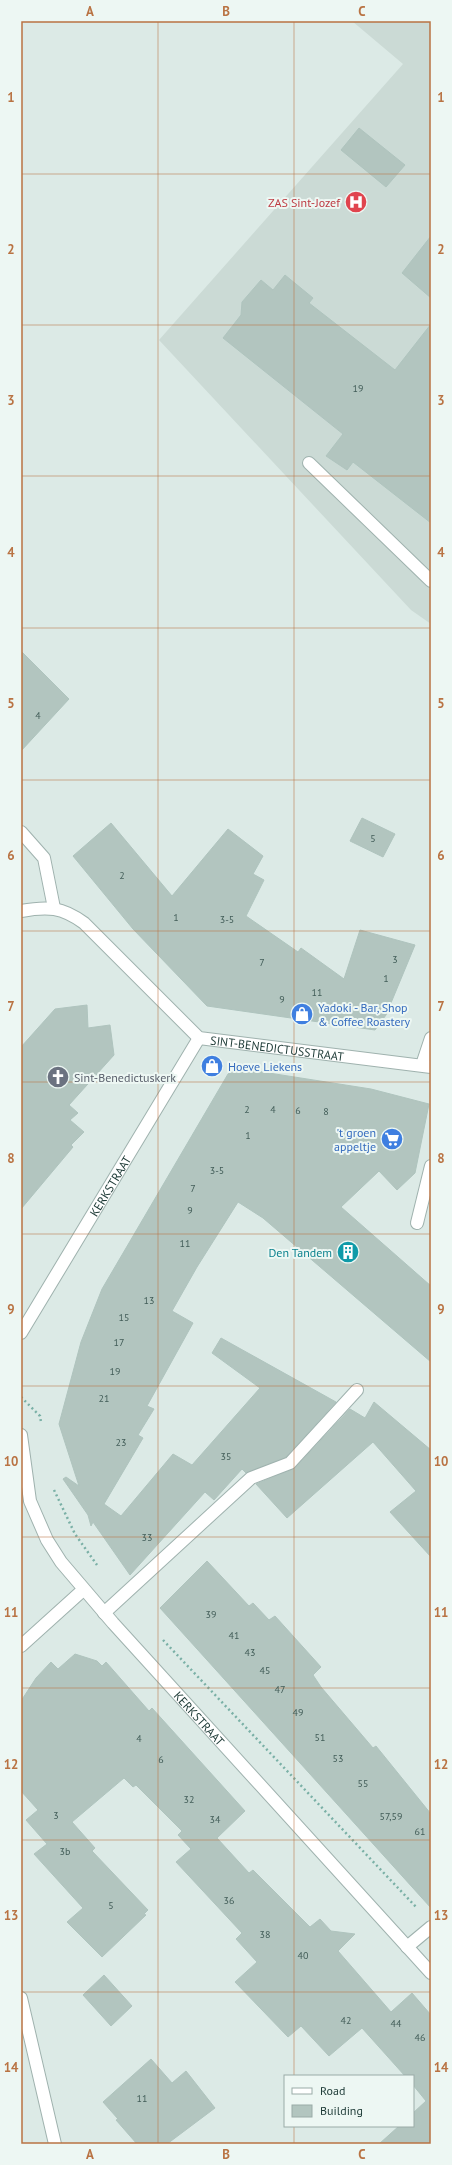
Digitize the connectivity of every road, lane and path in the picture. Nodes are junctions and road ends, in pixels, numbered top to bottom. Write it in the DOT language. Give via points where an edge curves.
graph roads {
  1 [pos="309,463"];
  2 [pos="431,581"];
  3 [pos="21,832"];
  4 [pos="54,908"];
  5 [pos="21,911"];
  6 [pos="199,1038"];
  7 [pos="431,1038"];
  8 [pos="426,1066"];
  9 [pos="431,1166"];
  10 [pos="417,1223"];
  11 [pos="21,1333"];
  12 [pos="357,1390"];
  13 [pos="21,1435"];
  14 [pos="59,1503"];
  15 [pos="83,1590"];
  16 [pos="104,1613"];
  17 [pos="159,1636"];
  18 [pos="21,1646"];
  19 [pos="420,1912"];
  20 [pos="431,1926"];
  21 [pos="408,1947"];
  22 [pos="431,1973"];
  23 [pos="21,1998"];
  24 [pos="55,2144"];
  1 -- 2 [label="street"];
  3 -- 4 [label="street" via="44,858"];
  4 -- 5 [label="street"];
  4 -- 6 [label="street, SINT-BENEDICTUSSTRAAT" via="70,913 84,923"];
  6 -- 8 [label="street, SINT-BENEDICTUSSTRAAT"];
  6 -- 11 [label="street, KERKSTRAAT"];
  7 -- 8 [label="street"];
  9 -- 10 [label="street"];
  12 -- 16 [label="street" via="290,1463 251,1478"];
  13 -- 15 [label="street, KERKSTRAAT" via="26,1482 36,1518 47,1540"];
  14 -- 15 [label="path" via="75,1534 102,1572"];
  15 -- 16 [label="street, KERKSTRAAT"];
  15 -- 18 [label="street"];
  16 -- 21 [label="street, KERKSTRAAT"];
  17 -- 19 [label="path"];
  20 -- 21 [label="street"];
  21 -- 22 [label="street, KERKSTRAAT"];
  23 -- 24 [label="street"];
}
